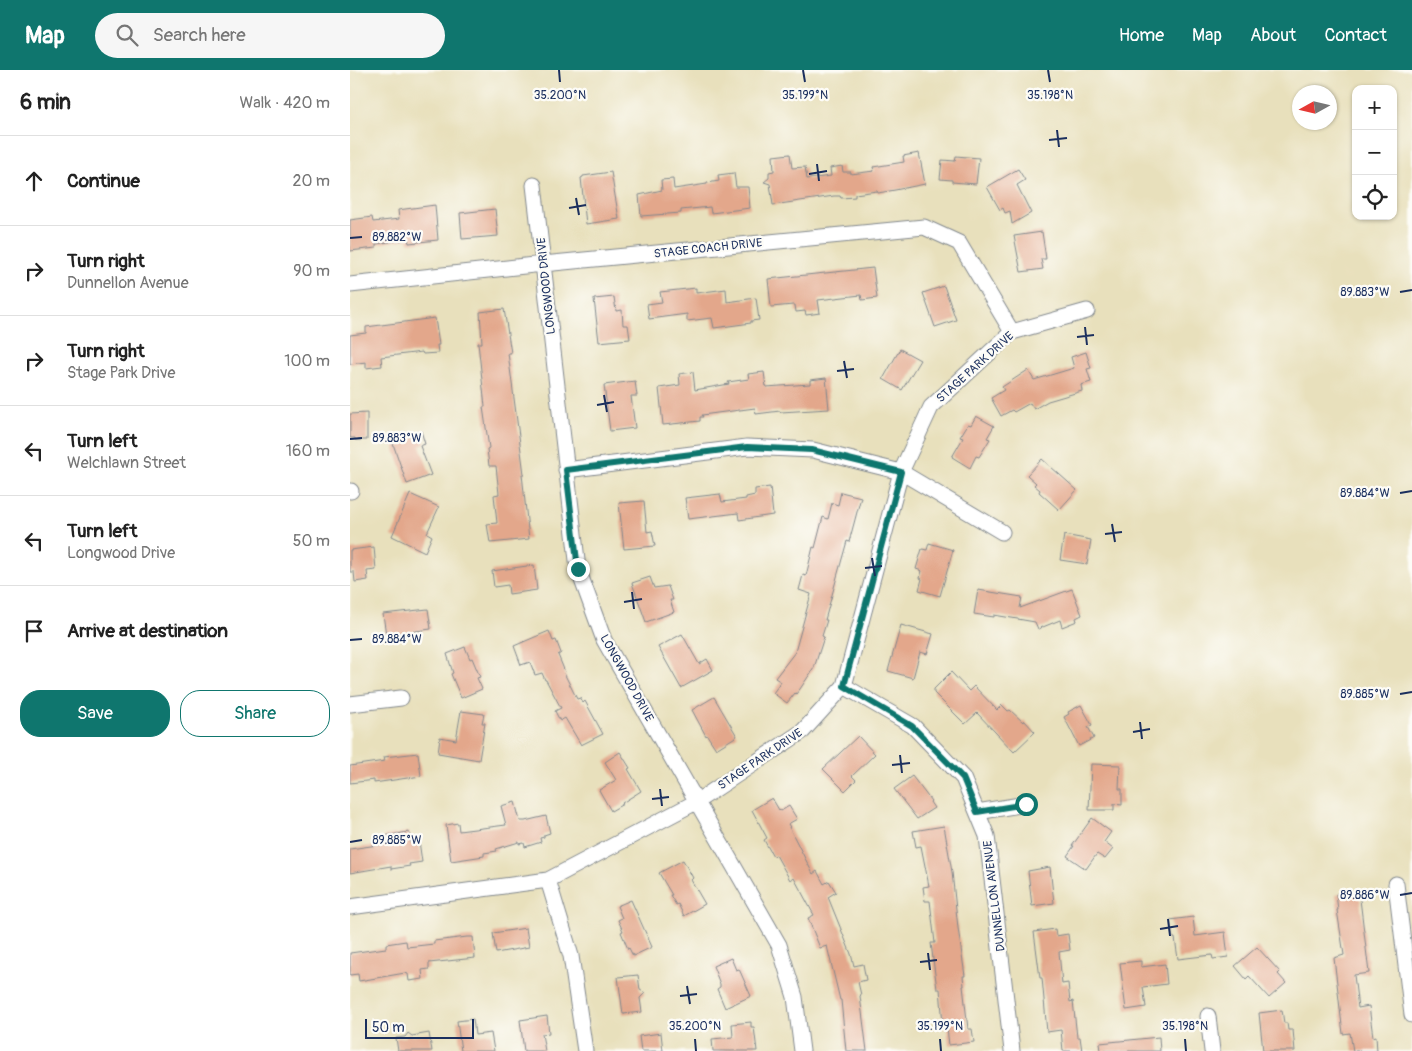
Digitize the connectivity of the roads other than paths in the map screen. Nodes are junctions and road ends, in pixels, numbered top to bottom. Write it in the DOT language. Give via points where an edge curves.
graph roads {
  1 [pos="534,185"];
  2 [pos="543,264"];
  3 [pos="350,285"];
  4 [pos="1087,311"];
  5 [pos="1012,332"];
  6 [pos="566,470"];
  7 [pos="901,472"];
  8 [pos="1002,532"];
  9 [pos="844,686"];
  10 [pos="401,698"];
  11 [pos="350,704"];
  12 [pos="696,802"];
  13 [pos="1026,804"];
  14 [pos="977,812"];
  15 [pos="548,880"];
  16 [pos="1396,884"];
  17 [pos="350,907"];
  18 [pos="1412,1015"];
  19 [pos="1208,1016"];
  20 [pos="585,1051"];
  21 [pos="802,1051"];
  22 [pos="1012,1051"];
  23 [pos="1212,1051"];
  1 -- 2 [label="street, LONGWOOD DRIVE"];
  2 -- 3 [label="street, STAGE COACH DRIVE"];
  2 -- 5 [label="street, STAGE COACH DRIVE" via="924,227 959,243"];
  2 -- 6 [label="street, LONGWOOD DRIVE"];
  4 -- 5 [label="street, STAGE PARK DRIVE"];
  5 -- 7 [label="street, STAGE PARK DRIVE" via="931,407"];
  6 -- 7 [label="street" via="747,447 812,450"];
  6 -- 12 [label="street, LONGWOOD DRIVE" via="578,569 604,640"];
  7 -- 8 [label="street"];
  7 -- 9 [label="street, STAGE PARK DRIVE"];
  9 -- 12 [label="street, STAGE PARK DRIVE" via="803,731"];
  9 -- 14 [label="street, DUNNELLON AVENUE" via="912,726 963,778"];
  10 -- 11 [label="street"];
  12 -- 15 [label="street, STAGE PARK DRIVE"];
  12 -- 21 [label="street, LONGWOOD DRIVE" via="779,946 795,997"];
  13 -- 14 [label="street"];
  14 -- 22 [label="street, DUNNELLON AVENUE" via="987,836"];
  15 -- 17 [label="street, STAGE PARK DRIVE"];
  15 -- 20 [label="street" via="571,956"];
  16 -- 18 [label="street"];
  19 -- 23 [label="street"];
}
